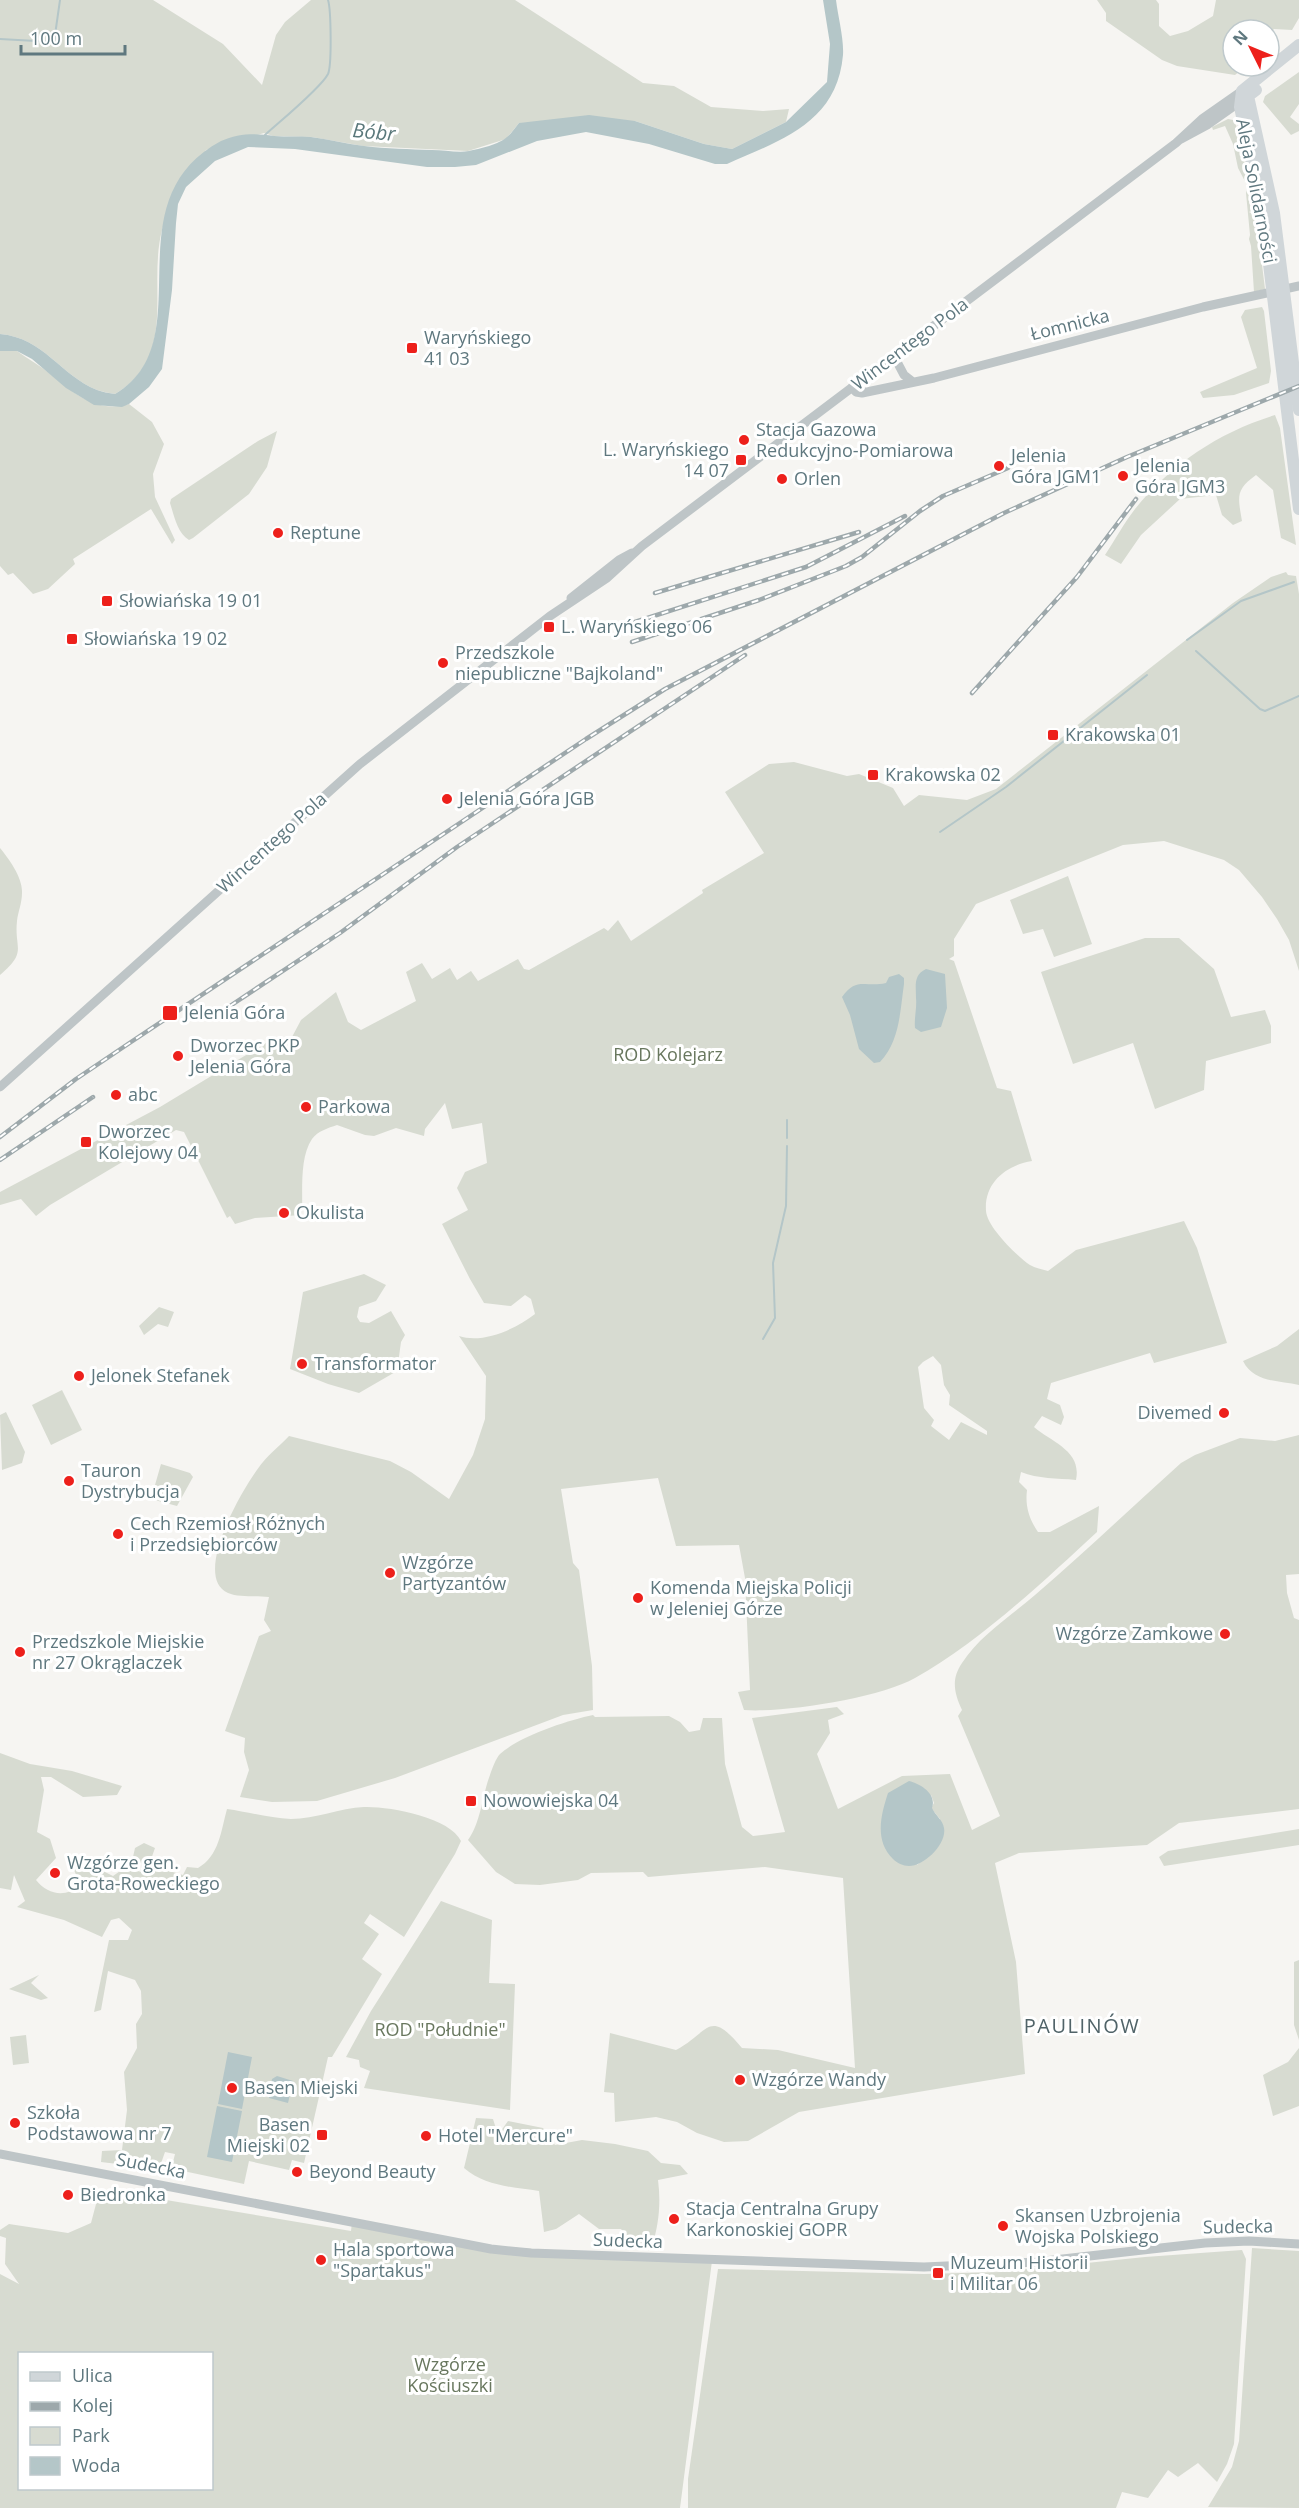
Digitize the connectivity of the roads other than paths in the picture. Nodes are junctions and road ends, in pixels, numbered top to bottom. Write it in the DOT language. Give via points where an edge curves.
graph roads {
  1 [pos="1299,45"];
  2 [pos="1299,53"];
  3 [pos="1244,96"];
  4 [pos="1225,114"];
  5 [pos="1241,118"];
  6 [pos="1181,139"];
  7 [pos="1269,214"];
  8 [pos="1299,286"];
  9 [pos="894,356"];
  10 [pos="913,382"];
  11 [pos="852,387"];
  12 [pos="1295,407"];
  13 [pos="1299,509"];
  14 [pos="0,1087"];
  15 [pos="0,2154"];
  16 [pos="1299,2244"];
  1 -- 3 [label="main road, Wincentego Pola"];
  2 -- 3 [label="main road, Wincentego Pola"];
  3 -- 4 [label="street, Wincentego Pola"];
  3 -- 5 [label="main road, Aleja Solidarności"];
  3 -- 6 [label="street, Wincentego Pola" via="1202,119"];
  3 -- 7 [label="main road, Aleja Solidarności"];
  4 -- 5 [label="street"];
  4 -- 6 [label="street, Wincentego Pola"];
  5 -- 7 [label="main road, Aleja Solidarności"];
  6 -- 9 [label="street, Wincentego Pola"];
  7 -- 12 [label="main road, Aleja Solidarności"];
  8 -- 10 [label="street, Łomnicka"];
  9 -- 10 [label="street" via="904,375"];
  9 -- 11 [label="street, Wincentego Pola"];
  10 -- 11 [label="street, Łomnicka" via="862,393"];
  11 -- 14 [label="street, Wincentego Pola" via="639,549 589,582 555,613 360,764"];
  12 -- 13 [label="main road, Aleja Solidarności"];
  15 -- 16 [label="street, Sudecka" via="491,2249 531,2253 924,2267 1036,2262 1205,2243"];
}
